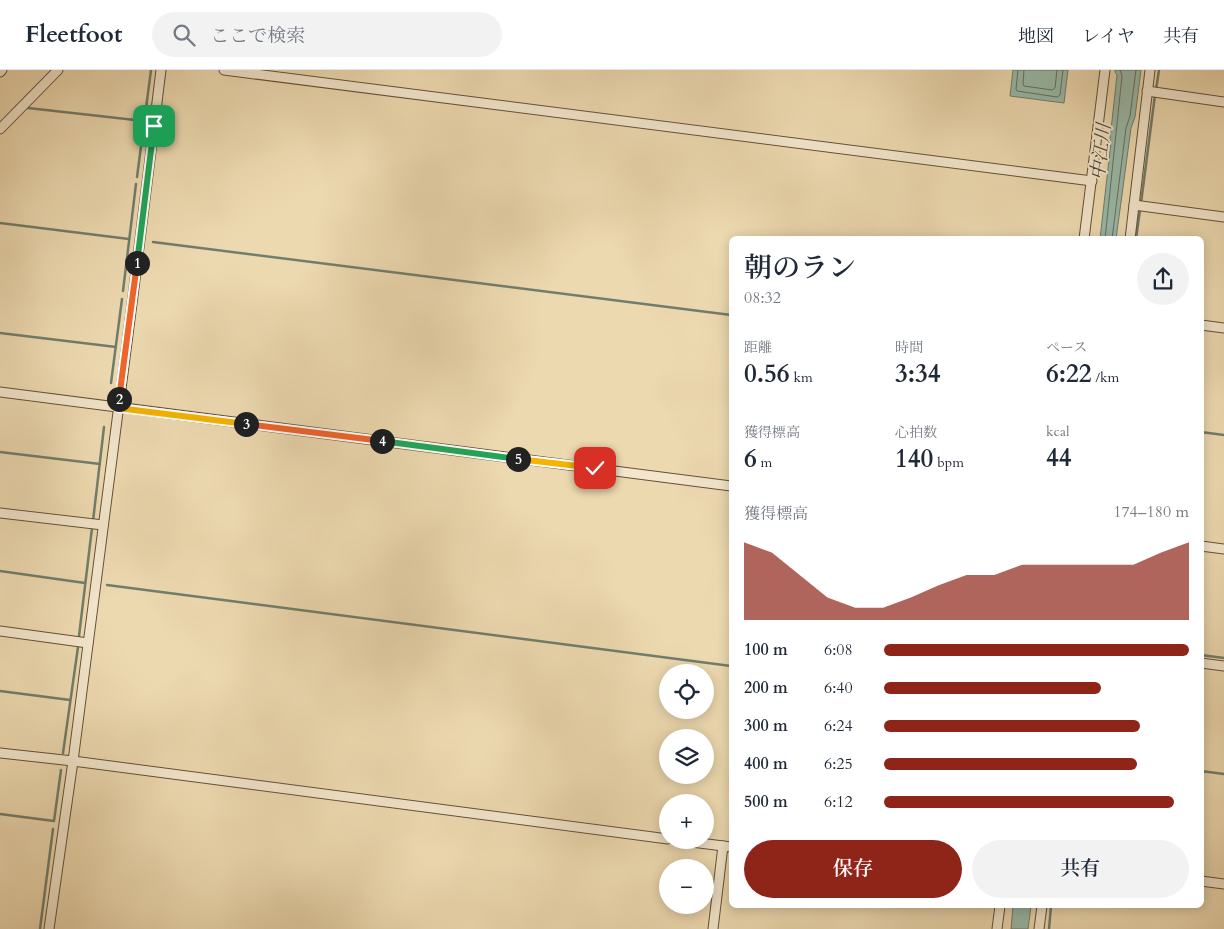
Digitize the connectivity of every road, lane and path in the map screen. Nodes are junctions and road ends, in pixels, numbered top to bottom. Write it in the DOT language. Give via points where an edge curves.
graph roads {
  1 [pos="58,70"];
  2 [pos="161,70"];
  3 [pos="224,70"];
  4 [pos="1105,70"];
  5 [pos="1150,70"];
  6 [pos="1148,91"];
  7 [pos="1224,102"];
  8 [pos="0,130"];
  9 [pos="1092,181"];
  10 [pos="1134,205"];
  11 [pos="1224,217"];
  12 [pos="1084,236"];
  13 [pos="1130,236"];
  14 [pos="1204,325"];
  15 [pos="1224,328"];
  16 [pos="0,392"];
  17 [pos="118,408"];
  18 [pos="729,486"];
  19 [pos="0,513"];
  20 [pos="103,525"];
  21 [pos="1204,546"];
  22 [pos="1224,548"];
  23 [pos="0,631"];
  24 [pos="88,643"];
  25 [pos="1204,663"];
  26 [pos="1224,666"];
  27 [pos="0,753"];
  28 [pos="73,761"];
  29 [pos="659,838"];
  30 [pos="714,845"];
  31 [pos="727,847"];
  32 [pos="1204,881"];
  33 [pos="1224,884"];
  34 [pos="1000,908"];
  35 [pos="1042,908"];
  36 [pos="49,929"];
  37 [pos="713,929"];
  38 [pos="997,929"];
  39 [pos="1039,929"];
  1 -- 8 [label="street"];
  2 -- 17 [label="street"];
  3 -- 9 [label="street"];
  4 -- 9 [label="street"];
  5 -- 6 [label="street"];
  6 -- 7 [label="street"];
  6 -- 10 [label="street"];
  9 -- 12 [label="street"];
  10 -- 11 [label="street"];
  10 -- 13 [label="street"];
  14 -- 15 [label="street"];
  16 -- 17 [label="street"];
  17 -- 18 [label="street"];
  17 -- 20 [label="street"];
  19 -- 20 [label="street"];
  20 -- 24 [label="street"];
  21 -- 22 [label="street"];
  23 -- 24 [label="street"];
  24 -- 28 [label="street"];
  25 -- 26 [label="street"];
  27 -- 28 [label="street"];
  28 -- 29 [label="street"];
  28 -- 36 [label="street"];
  30 -- 31 [label="street"];
  31 -- 37 [label="street"];
  32 -- 33 [label="street"];
  34 -- 38 [label="street"];
  35 -- 39 [label="street"];
}
